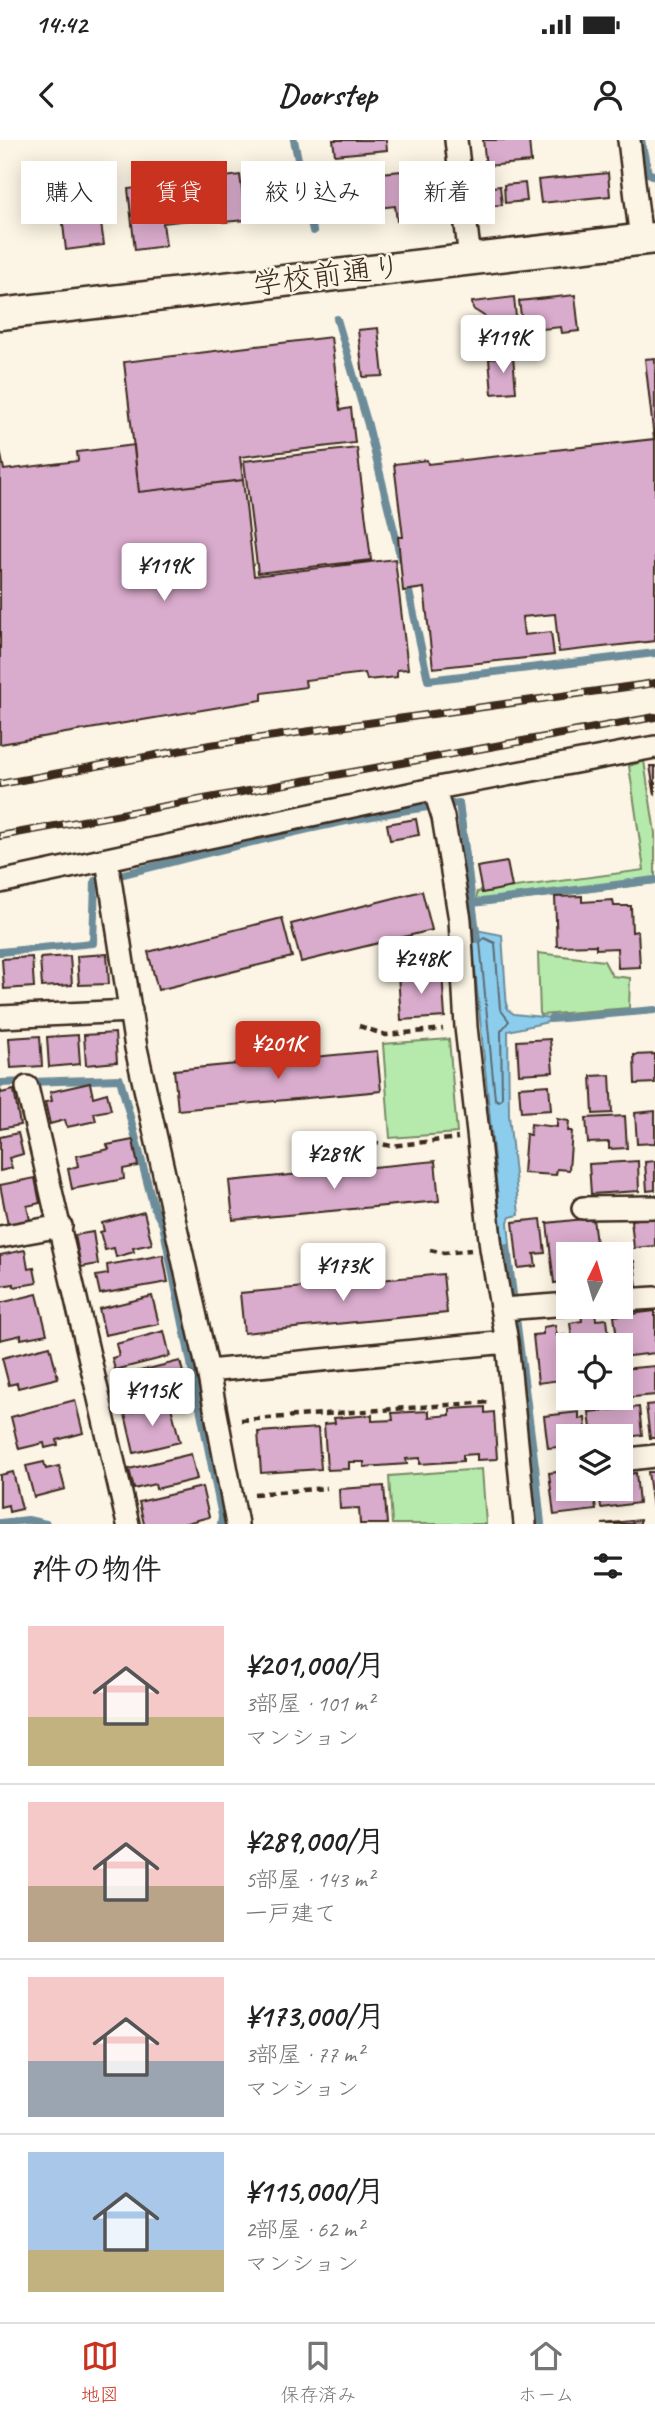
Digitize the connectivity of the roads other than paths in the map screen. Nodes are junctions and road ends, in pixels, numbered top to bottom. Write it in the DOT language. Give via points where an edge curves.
graph roads {
  1 [pos="456,140"];
  2 [pos="629,140"];
  3 [pos="648,239"];
  4 [pos="470,259"];
  5 [pos="0,314"];
  6 [pos="655,747"];
  7 [pos="439,801"];
  8 [pos="109,872"];
  9 [pos="0,882"];
  10 [pos="131,1011"];
  11 [pos="0,1017"];
  12 [pos="27,1087"];
  13 [pos="655,1207"];
  14 [pos="583,1208"];
  15 [pos="61,1226"];
  16 [pos="0,1237"];
  17 [pos="655,1298"];
  18 [pos="634,1299"];
  19 [pos="556,1305"];
  20 [pos="503,1310"];
  21 [pos="507,1342"];
  22 [pos="208,1371"];
  23 [pos="655,1456"];
  24 [pos="633,1459"];
  25 [pos="128,1524"];
  26 [pos="237,1524"];
  27 [pos="525,1524"];
  1 -- 4 [label="street"];
  2 -- 3 [label="street"];
  3 -- 4 [label="main road, 学校前通り"];
  4 -- 5 [label="main road, 学校前通り"];
  6 -- 7 [label="street"];
  7 -- 8 [label="street"];
  7 -- 20 [label="street" via="460,920 478,1136"];
  8 -- 9 [label="street"];
  8 -- 10 [label="street"];
  10 -- 11 [label="street"];
  10 -- 22 [label="street"];
  12 -- 15 [label="street"];
  13 -- 14 [label="street"];
  15 -- 16 [label="street"];
  15 -- 25 [label="street"];
  17 -- 18 [label="street"];
  19 -- 20 [label="street"];
  20 -- 21 [label="street"];
  21 -- 22 [label="street"];
  21 -- 27 [label="street"];
  22 -- 26 [label="street"];
  23 -- 24 [label="street"];
}
